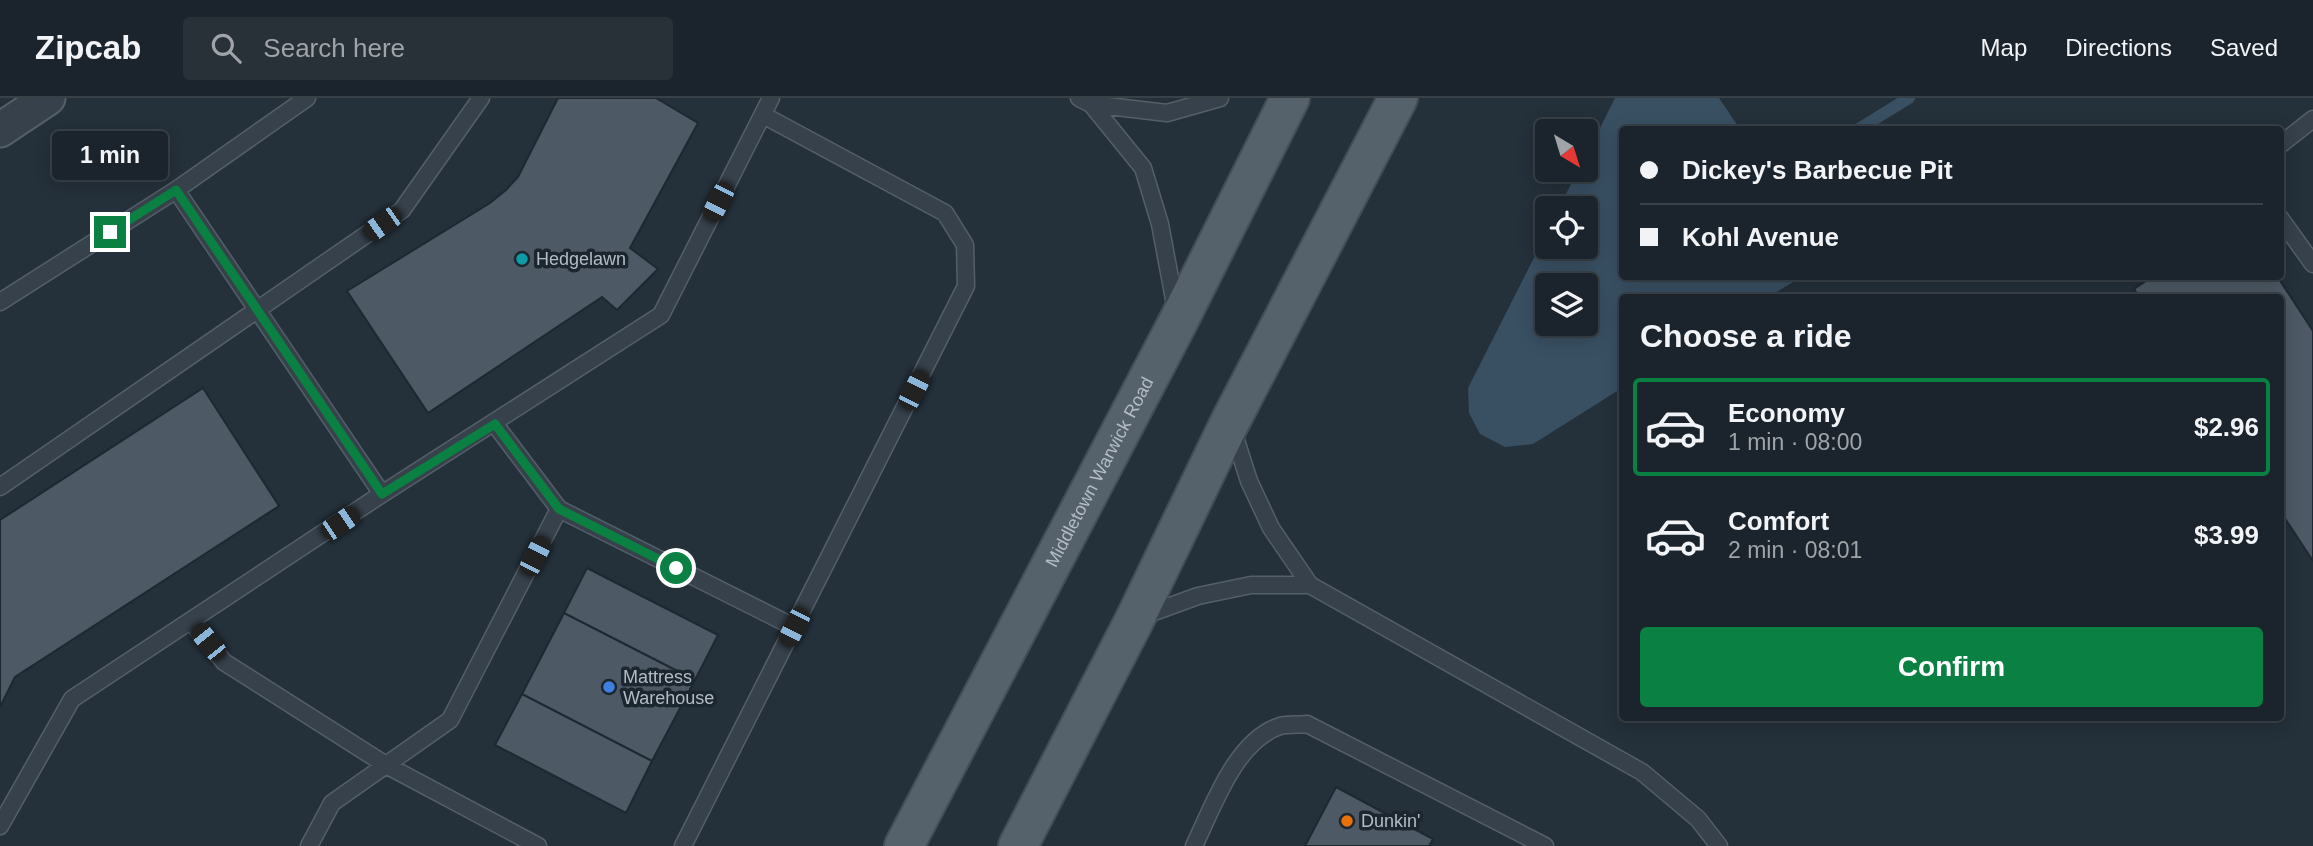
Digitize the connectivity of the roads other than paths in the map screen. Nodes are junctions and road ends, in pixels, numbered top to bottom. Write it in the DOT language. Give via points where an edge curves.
graph roads {
  1 [pos="48,98"];
  2 [pos="307,98"];
  3 [pos="481,98"];
  4 [pos="771,98"];
  5 [pos="1220,98"];
  6 [pos="1290,98"];
  7 [pos="1398,98"];
  8 [pos="1085,101"];
  9 [pos="763,115"];
  10 [pos="2313,119"];
  11 [pos="0,128"];
  12 [pos="2284,142"];
  13 [pos="176,190"];
  14 [pos="2284,224"];
  15 [pos="2313,264"];
  16 [pos="0,302"];
  17 [pos="258,309"];
  18 [pos="1178,322"];
  19 [pos="1230,422"];
  20 [pos="495,424"];
  21 [pos="0,486"];
  22 [pos="382,494"];
  23 [pos="559,509"];
  24 [pos="1310,585"];
  25 [pos="1135,619"];
  26 [pos="191,621"];
  27 [pos="794,627"];
  28 [pos="386,765"];
  29 [pos="0,827"];
  30 [pos="309,846"];
  31 [pos="538,846"];
  32 [pos="683,846"];
  33 [pos="904,846"];
  34 [pos="1018,846"];
  35 [pos="1194,846"];
  36 [pos="1545,846"];
  37 [pos="1719,846"];
  1 -- 11 [label="street"];
  2 -- 13 [label="lane"];
  3 -- 17 [label="lane" via="402,209"];
  4 -- 9 [label="lane"];
  5 -- 8 [label="lane" via="1167,113"];
  6 -- 18 [label="main road, Middletown Warwick Road"];
  7 -- 19 [label="main road"];
  8 -- 18 [label="lane" via="1143,168 1160,224"];
  9 -- 20 [label="lane" via="661,315"];
  9 -- 27 [label="lane" via="945,213 965,245 966,286"];
  10 -- 12 [label="lane"];
  13 -- 16 [label="lane"];
  13 -- 17 [label="lane"];
  14 -- 15 [label="lane"];
  17 -- 21 [label="lane"];
  17 -- 22 [label="lane"];
  18 -- 33 [label="main road, Middletown Warwick Road"];
  19 -- 24 [label="lane" via="1271,528"];
  19 -- 25 [label="main road"];
  20 -- 22 [label="lane"];
  20 -- 23 [label="lane"];
  22 -- 26 [label="lane"];
  23 -- 27 [label="lane"];
  23 -- 28 [label="lane" via="450,720"];
  24 -- 25 [label="lane" via="1251,585 1198,596"];
  24 -- 37 [label="lane" via="1642,772 1698,819"];
  25 -- 34 [label="main road"];
  26 -- 28 [label="lane" via="224,662"];
  26 -- 29 [label="lane" via="72,699"];
  27 -- 32 [label="lane"];
  28 -- 30 [label="lane" via="332,803"];
  28 -- 31 [label="lane"];
  35 -- 36 [label="lane" via="1235,764 1255,740 1281,726 1307,724"];
}
